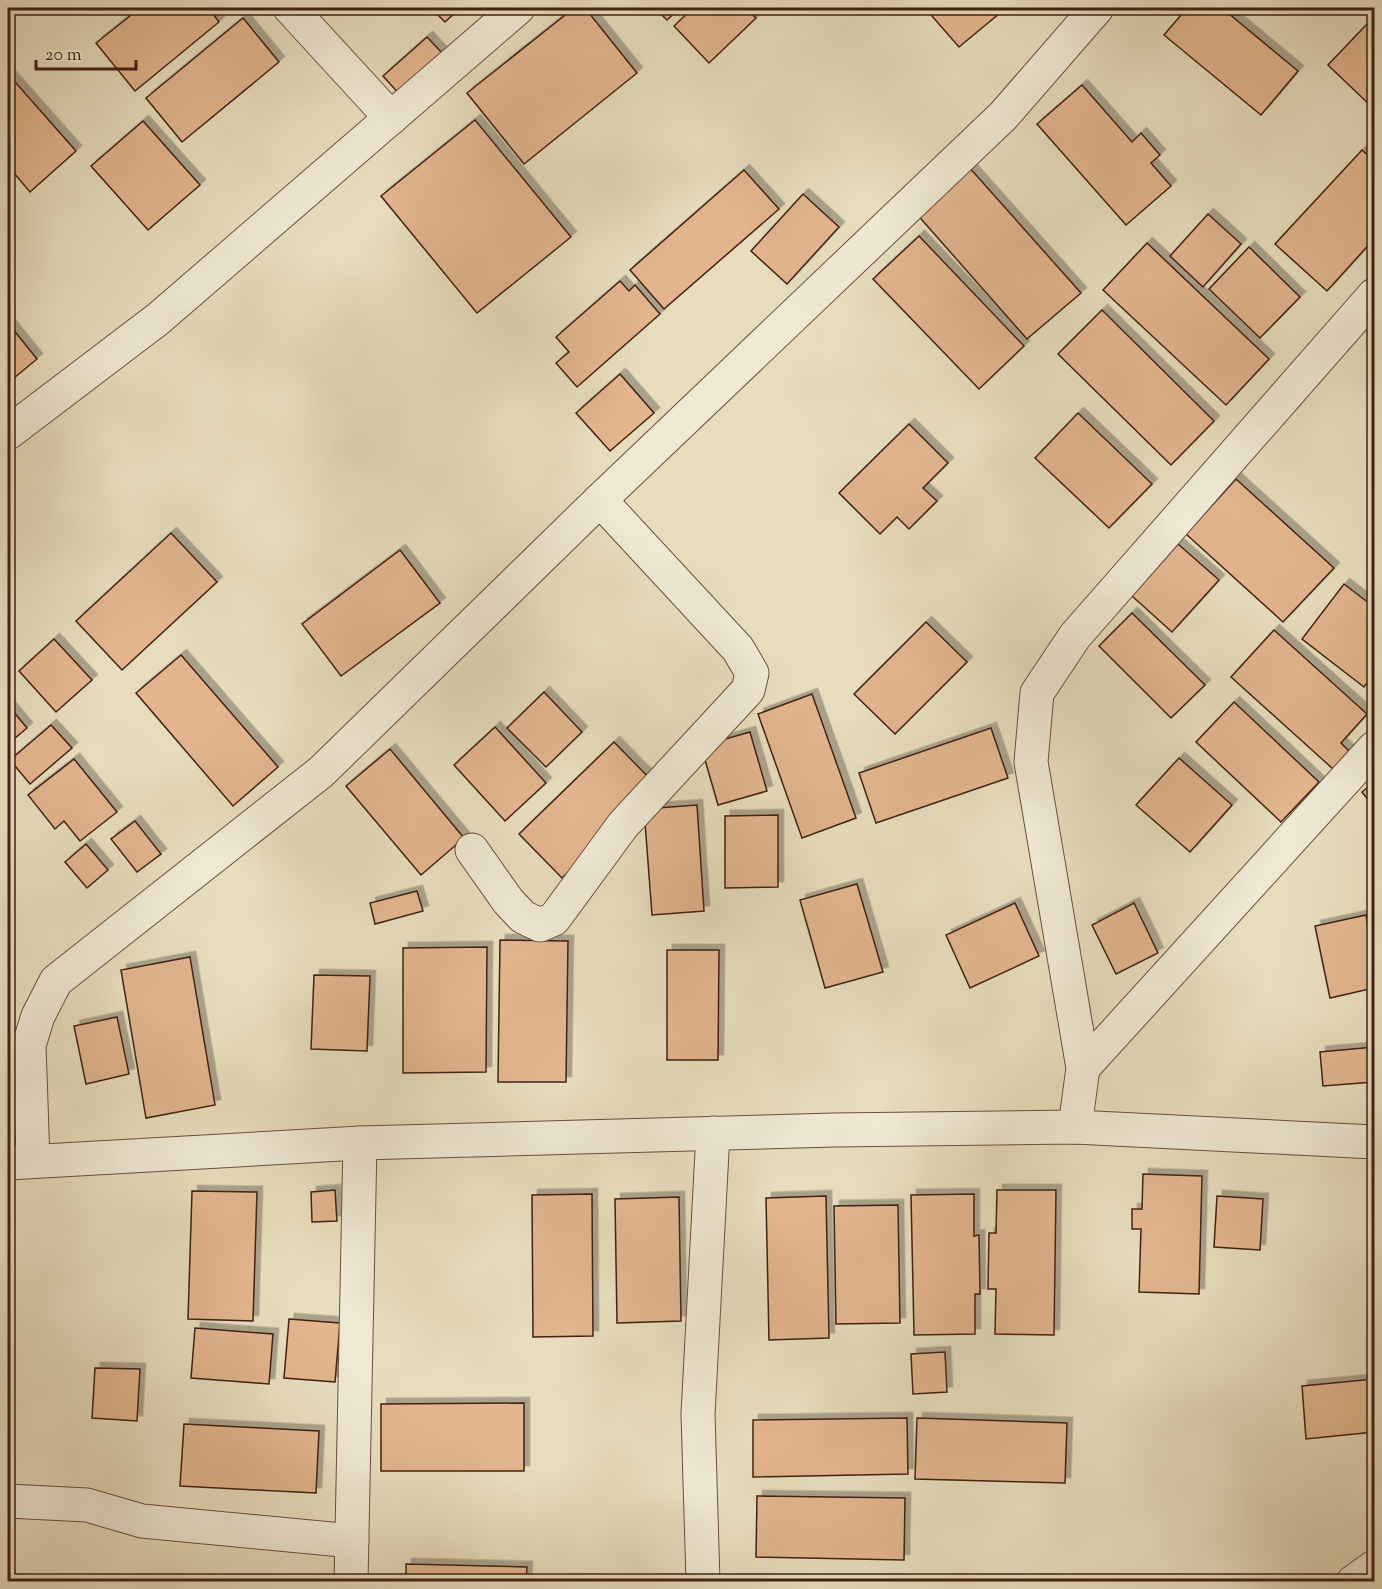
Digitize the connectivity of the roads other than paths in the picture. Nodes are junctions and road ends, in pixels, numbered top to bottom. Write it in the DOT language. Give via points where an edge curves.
graph roads {
  1 [pos="290,8"];
  2 [pos="518,8"];
  3 [pos="1097,8"];
  4 [pos="391,118"];
  5 [pos="1374,295"];
  6 [pos="8,433"];
  7 [pos="600,501"];
  8 [pos="1374,748"];
  9 [pos="472,850"];
  10 [pos="1083,1068"];
  11 [pos="1075,1127"];
  12 [pos="713,1133"];
  13 [pos="1374,1142"];
  14 [pos="360,1143"];
  15 [pos="20,1162"];
  16 [pos="8,1501"];
  17 [pos="352,1541"];
  18 [pos="1374,1568"];
  19 [pos="351,1581"];
  20 [pos="703,1581"];
  21 [pos="1353,1581"];
  1 -- 4 [label="street"];
  2 -- 4 [label="street"];
  3 -- 7 [label="street" via="1003,116"];
  4 -- 6 [label="street" via="158,319"];
  5 -- 10 [label="street" via="1076,636 1037,693 1031,762"];
  7 -- 9 [label="street" via="738,650 752,673 748,690 623,825 554,919 540,925 523,917"];
  7 -- 15 [label="street" via="321,772 56,981 28,1045"];
  8 -- 10 [label="street"];
  10 -- 11 [label="street"];
  11 -- 12 [label="street"];
  11 -- 13 [label="street"];
  12 -- 14 [label="street"];
  12 -- 20 [label="street" via="698,1414"];
  14 -- 15 [label="street"];
  14 -- 17 [label="street"];
  16 -- 17 [label="street" via="87,1506 142,1521"];
  17 -- 19 [label="street"];
  18 -- 21 [label="street"];
}
